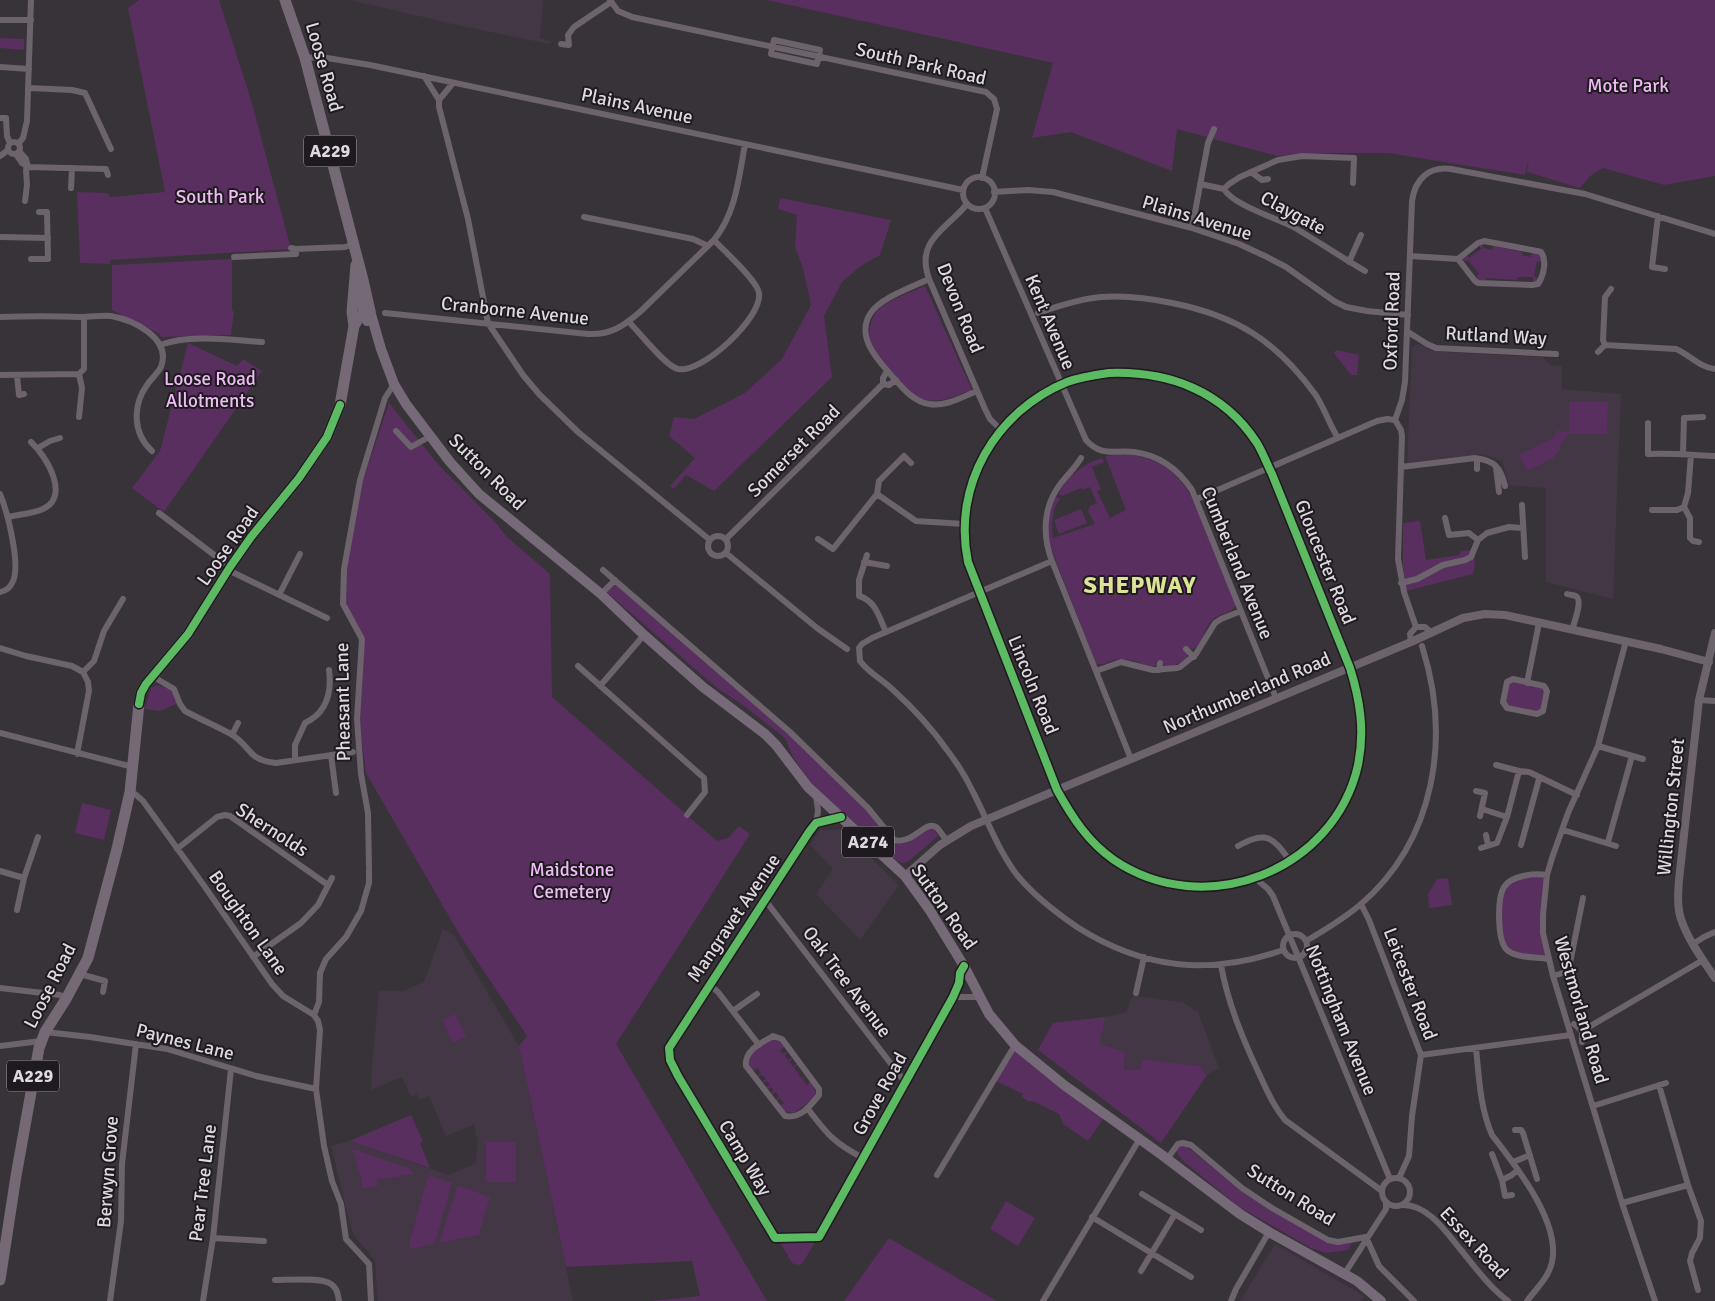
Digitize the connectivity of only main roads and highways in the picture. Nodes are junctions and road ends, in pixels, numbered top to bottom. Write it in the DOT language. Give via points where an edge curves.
graph roads {
  1 [pos="285,0"];
  2 [pos="357,260"];
  3 [pos="356,289"];
  4 [pos="367,312"];
  5 [pos="354,326"];
  6 [pos="0,1280"];
  7 [pos="1381,1301"];
  1 -- 2 [label="highway, Loose Road / A229" via="305,58"];
  2 -- 3 [label="highway, Loose Road / A229"];
  2 -- 4 [label="highway, Loose Road / A229"];
  3 -- 4 [label="main road, Sutton Road / A274"];
  3 -- 5 [label="highway, Loose Road / A229" via="352,312"];
  4 -- 5 [label="highway, Loose Road / A229"];
  4 -- 7 [label="main road, Sutton Road / A274" via="394,384 406,404 429,437 479,494 601,594 703,687 765,734 808,787 905,876 964,966 989,1014 1015,1045 1064,1085 1240,1214 1344,1273"];
  5 -- 6 [label="highway, Loose Road / A229" via="340,405 327,437 229,568 188,634 141,693 130,792 88,958 43,1036 33,1075"];
}
